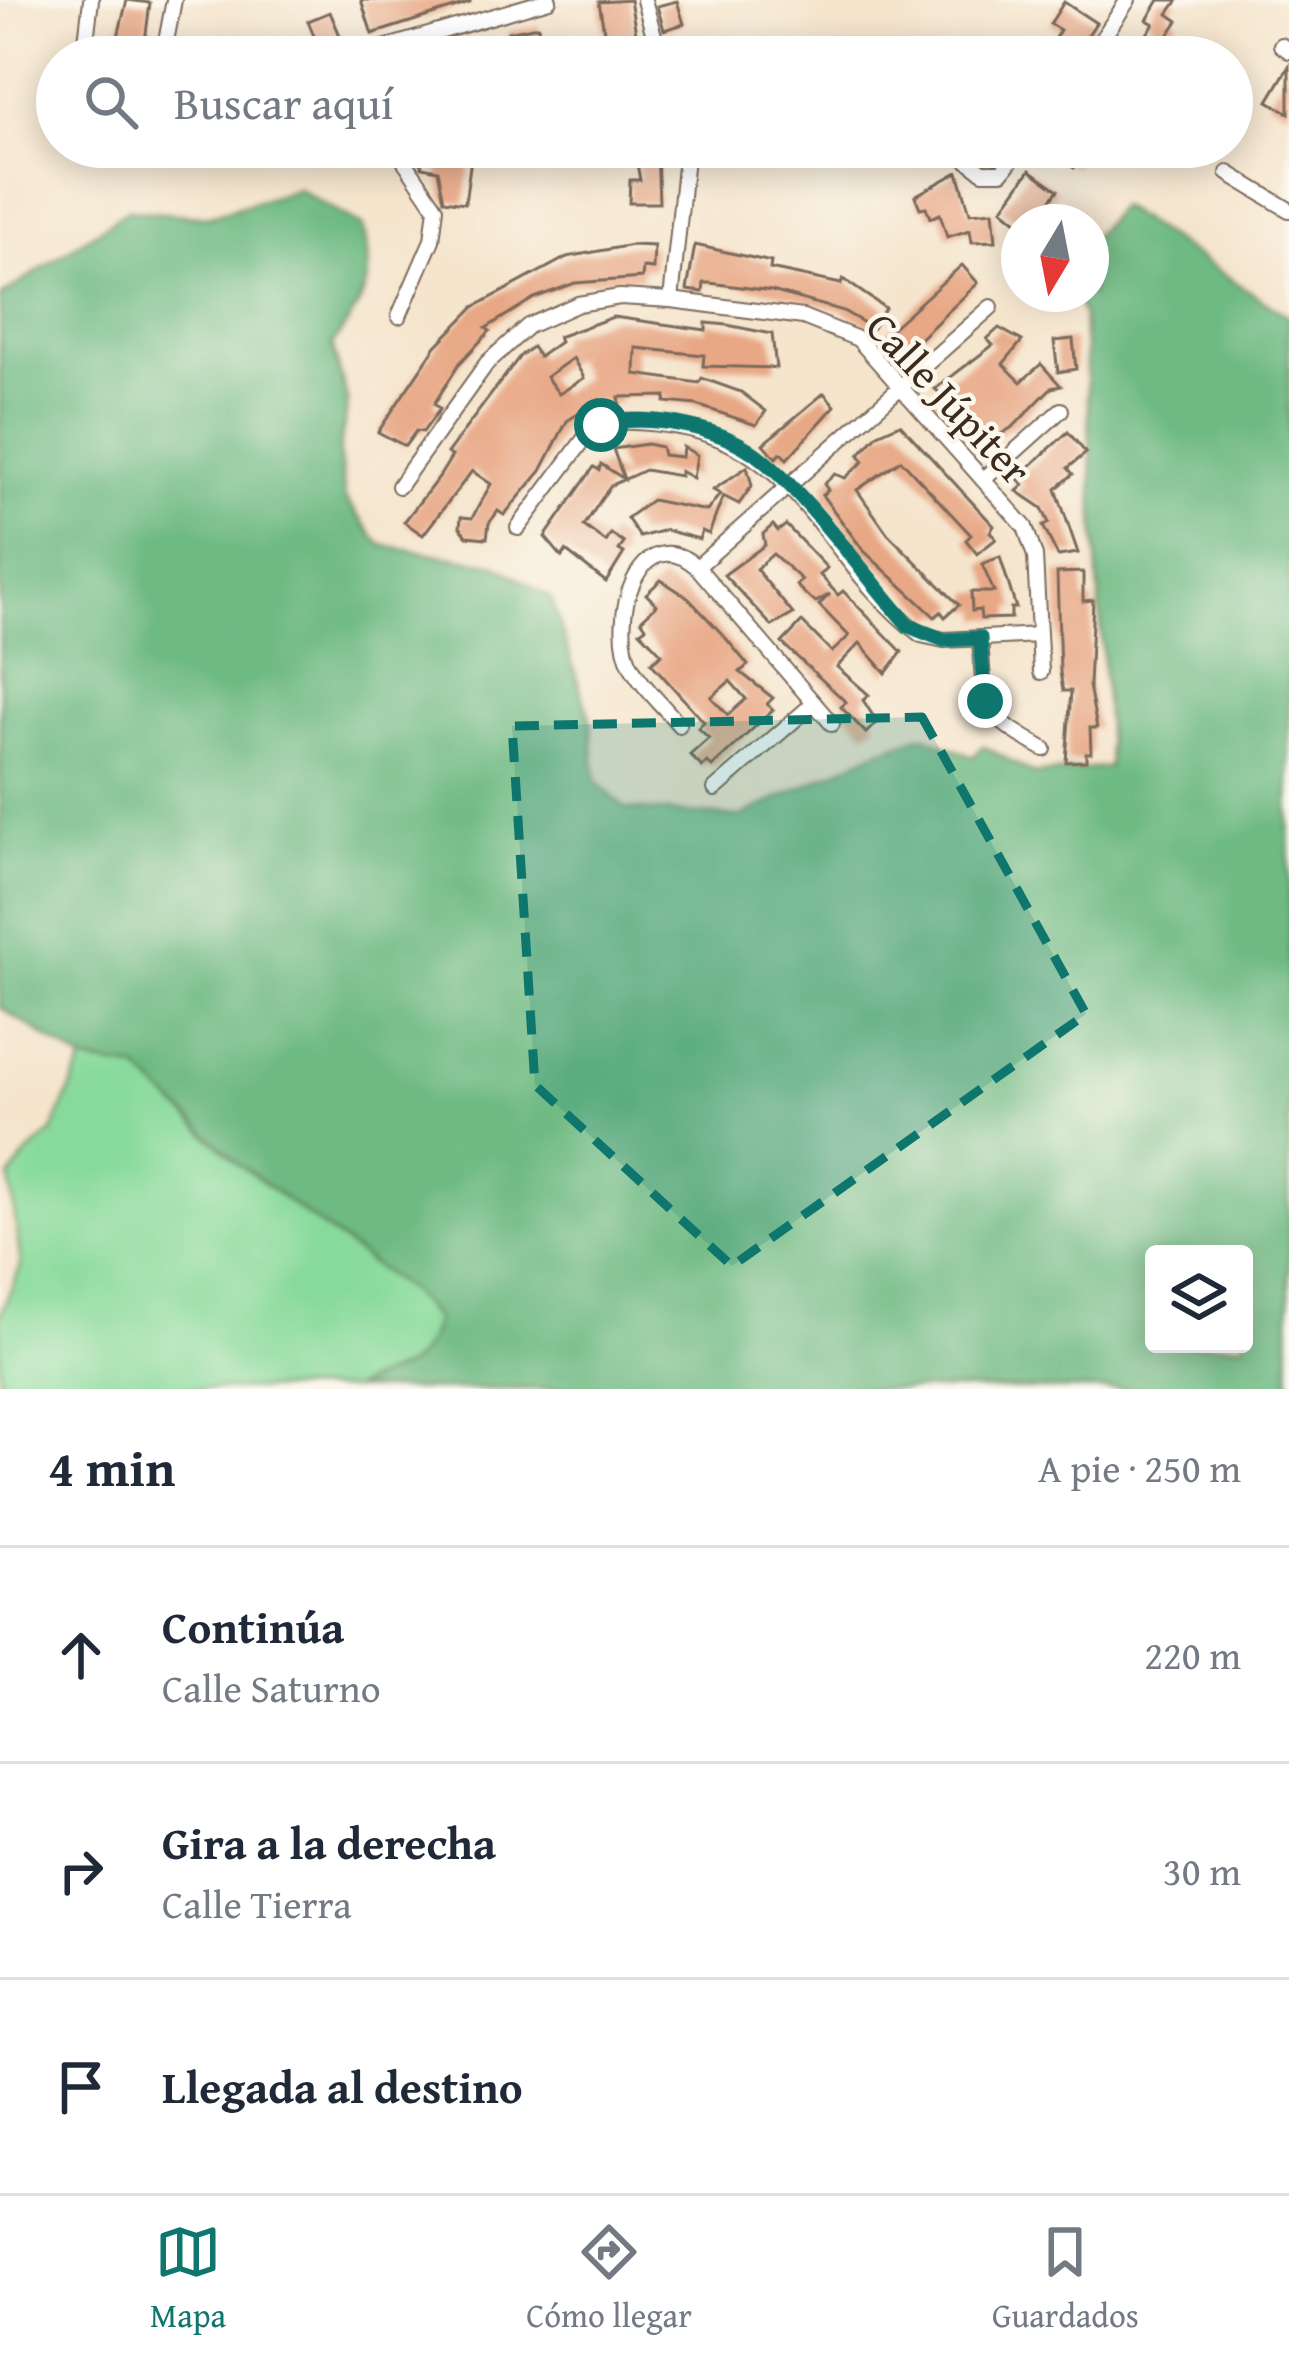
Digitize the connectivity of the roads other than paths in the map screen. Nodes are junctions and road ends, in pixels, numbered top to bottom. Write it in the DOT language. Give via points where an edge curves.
graph roads {
  1 [pos="91,0"];
  2 [pos="174,0"];
  3 [pos="548,0"];
  4 [pos="644,0"];
  5 [pos="1128,0"];
  6 [pos="86,36"];
  7 [pos="167,36"];
  8 [pos="425,36"];
  9 [pos="654,36"];
  10 [pos="1104,36"];
  11 [pos="409,168"];
  12 [pos="685,168"];
  13 [pos="978,168"];
  14 [pos="1005,168"];
  15 [pos="1228,173"];
  16 [pos="1289,210"];
  17 [pos="670,300"];
  18 [pos="991,307"];
  19 [pos="399,316"];
  20 [pos="900,386"];
  21 [pos="1061,410"];
  22 [pos="983,480"];
  23 [pos="398,486"];
  24 [pos="787,486"];
  25 [pos="518,528"];
  26 [pos="697,567"];
  27 [pos="1039,635"];
  28 [pos="980,638"];
  29 [pos="1041,672"];
  30 [pos="814,703"];
  31 [pos="832,724"];
  32 [pos="679,725"];
  33 [pos="1044,749"];
  34 [pos="715,789"];
  1 -- 6 [label="street"];
  2 -- 7 [label="street"];
  3 -- 8 [label="street"];
  4 -- 9 [label="street"];
  5 -- 10 [label="street"];
  11 -- 19 [label="street" via="436,208 432,240"];
  12 -- 17 [label="street"];
  13 -- 14 [label="street"];
  15 -- 16 [label="street"];
  17 -- 20 [label="street, Calle Júpiter" via="836,327 858,339"];
  17 -- 23 [label="street, Calle Júpiter" via="578,304 528,326 488,363"];
  18 -- 20 [label="street"];
  20 -- 22 [label="street, Calle Júpiter"];
  20 -- 24 [label="street"];
  21 -- 22 [label="street"];
  22 -- 27 [label="street, Calle Júpiter" via="1024,527 1035,556"];
  24 -- 25 [label="street" via="754,453 713,433 619,420 587,434"];
  24 -- 26 [label="street"];
  24 -- 28 [label="street" via="909,626 944,640"];
  26 -- 30 [label="street"];
  26 -- 32 [label="street" via="680,552 660,550 625,602 631,665"];
  27 -- 28 [label="street"];
  27 -- 29 [label="street, Calle Júpiter"];
  28 -- 33 [label="street" via="985,701 1000,724"];
  30 -- 31 [label="street"];
  30 -- 34 [label="street"];
}
